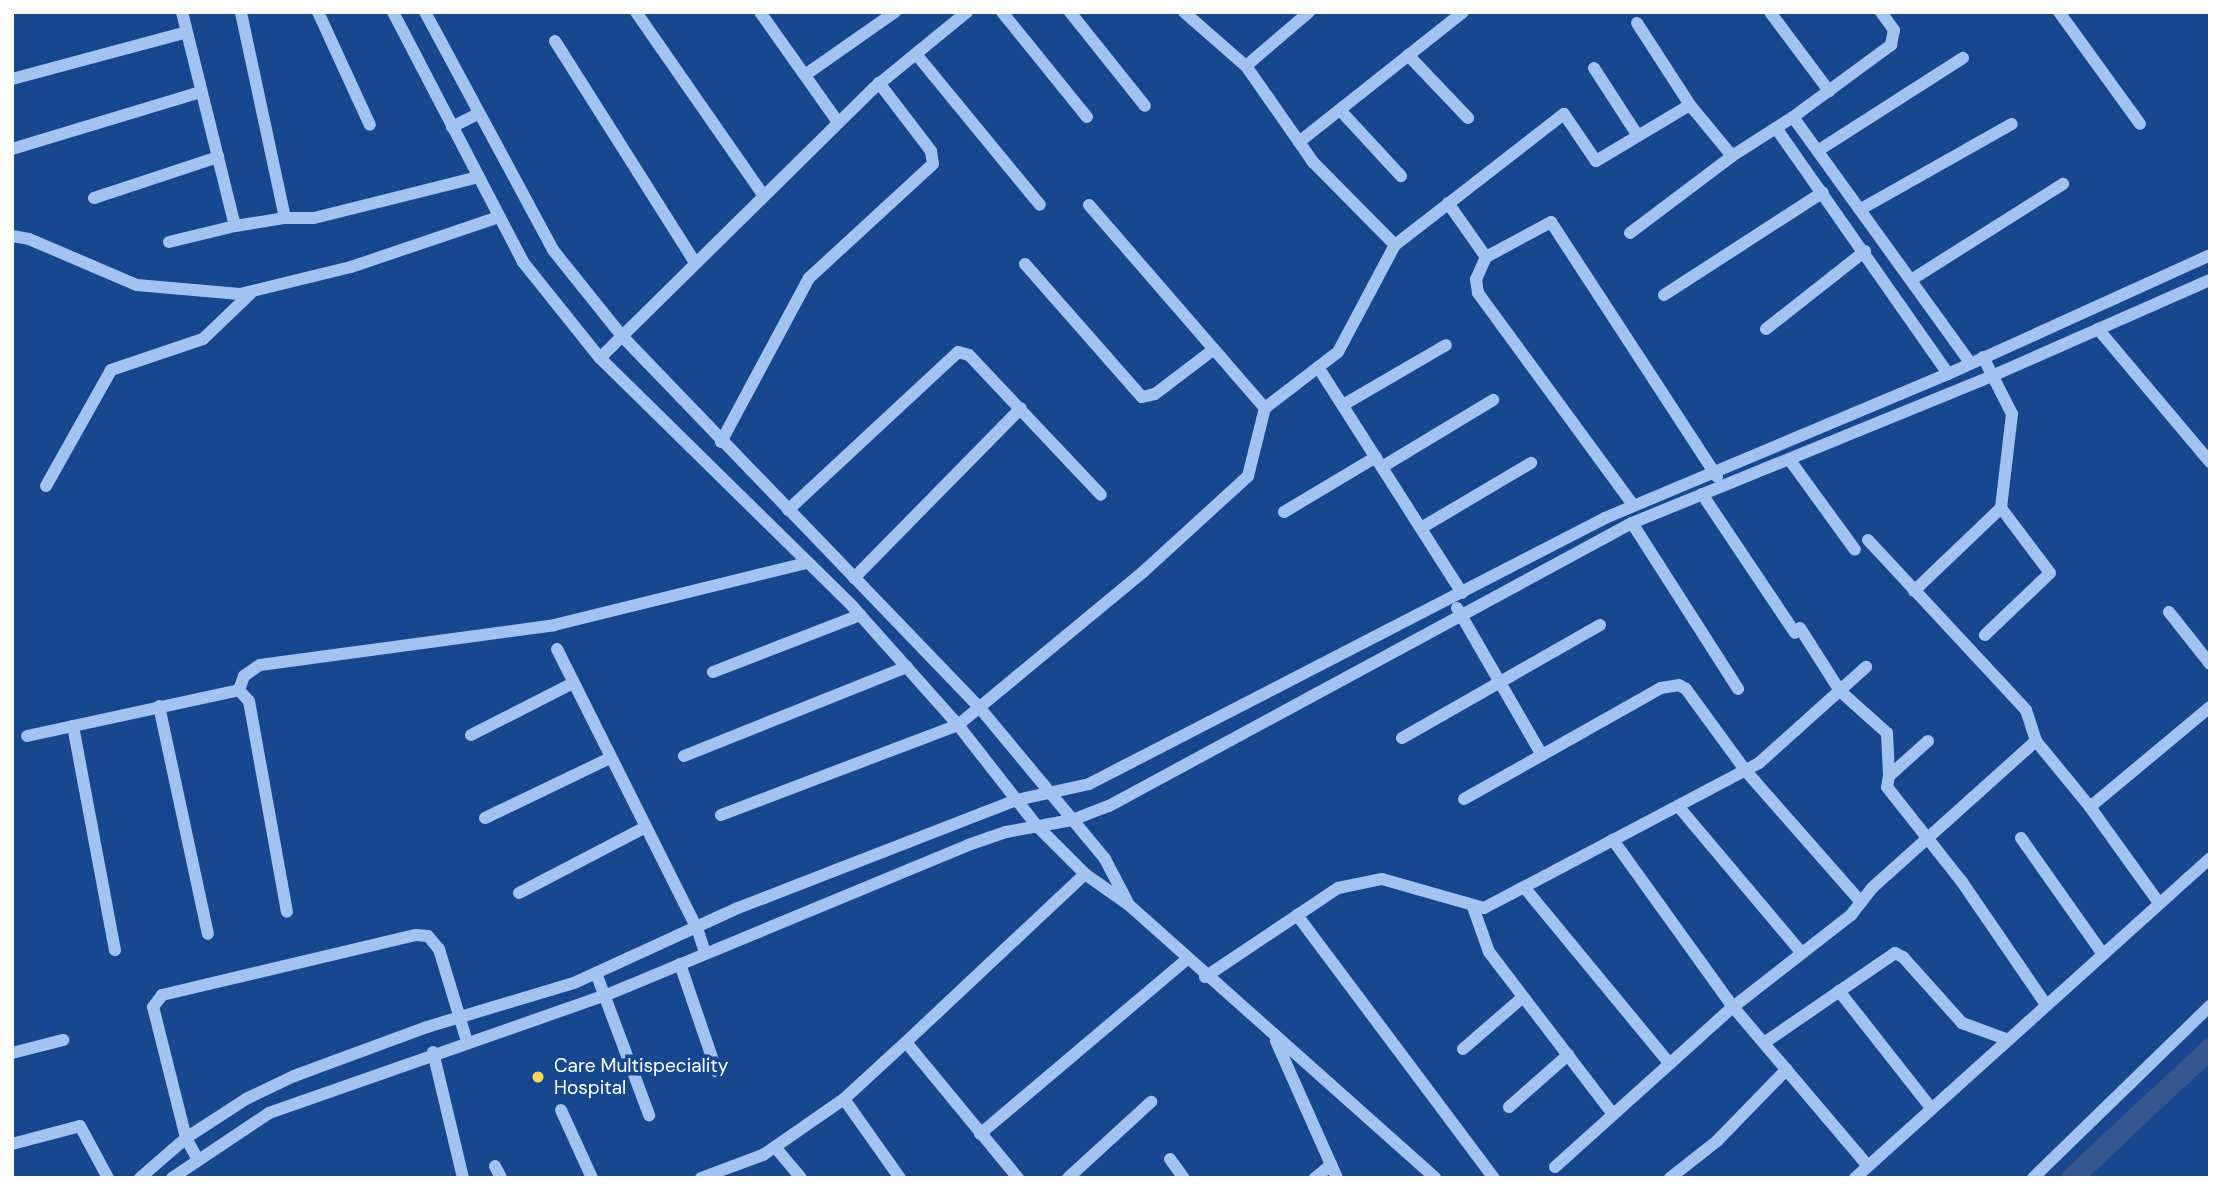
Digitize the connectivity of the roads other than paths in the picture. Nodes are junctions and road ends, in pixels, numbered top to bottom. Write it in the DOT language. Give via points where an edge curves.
graph roads {
  1 [pos="182,12"];
  2 [pos="241,12"];
  3 [pos="318,12"];
  4 [pos="393,12"];
  5 [pos="425,12"];
  6 [pos="636,12"];
  7 [pos="761,12"];
  8 [pos="895,12"];
  9 [pos="967,12"];
  10 [pos="1002,12"];
  11 [pos="1070,12"];
  12 [pos="1184,12"];
  13 [pos="1309,12"];
  14 [pos="1463,12"];
  15 [pos="1770,12"];
  16 [pos="1881,12"];
  17 [pos="2059,12"];
  18 [pos="1637,23"];
  19 [pos="187,32"];
  20 [pos="555,41"];
  21 [pos="916,54"];
  22 [pos="1408,55"];
  23 [pos="1963,58"];
  24 [pos="1246,66"];
  25 [pos="1594,68"];
  26 [pos="805,75"];
  27 [pos="12,79"];
  28 [pos="879,83"];
  29 [pos="1829,91"];
  30 [pos="201,92"];
  31 [pos="1690,105"];
  32 [pos="1144,106"];
  33 [pos="1340,110"];
  34 [pos="478,114"];
  35 [pos="1087,117"];
  36 [pos="1793,117"];
  37 [pos="1468,118"];
  38 [pos="838,122"];
  39 [pos="2012,124"];
  40 [pos="2140,124"];
  41 [pos="370,125"];
  42 [pos="452,127"];
  43 [pos="1776,128"];
  44 [pos="1638,136"];
  45 [pos="1299,142"];
  46 [pos="12,149"];
  47 [pos="1819,150"];
  48 [pos="1731,156"];
  49 [pos="218,157"];
  50 [pos="1401,176"];
  51 [pos="478,177"];
  52 [pos="2063,184"];
  53 [pos="1823,192"];
  54 [pos="763,195"];
  55 [pos="94,198"];
  56 [pos="1448,203"];
  57 [pos="1040,205"];
  58 [pos="1089,205"];
  59 [pos="1861,209"];
  60 [pos="499,217"];
  61 [pos="285,218"];
  62 [pos="235,226"];
  63 [pos="1630,233"];
  64 [pos="12,236"];
  65 [pos="169,242"];
  66 [pos="1395,245"];
  67 [pos="1865,251"];
  68 [pos="2210,255"];
  69 [pos="1486,257"];
  70 [pos="694,261"];
  71 [pos="1025,264"];
  72 [pos="1911,280"];
  73 [pos="2210,280"];
  74 [pos="252,292"];
  75 [pos="1664,295"];
  76 [pos="1766,329"];
  77 [pos="2098,330"];
  78 [pos="622,336"];
  79 [pos="1446,345"];
  80 [pos="1214,349"];
  81 [pos="1983,357"];
  82 [pos="600,358"];
  83 [pos="1970,362"];
  84 [pos="1318,367"];
  85 [pos="1948,374"];
  86 [pos="1992,376"];
  87 [pos="1493,400"];
  88 [pos="1343,405"];
  89 [pos="1021,408"];
  90 [pos="1265,408"];
  91 [pos="721,442"];
  92 [pos="1789,458"];
  93 [pos="1379,462"];
  94 [pos="2210,462"];
  95 [pos="1531,463"];
  96 [pos="1714,471"];
  97 [pos="46,486"];
  98 [pos="1722,486"];
  99 [pos="1702,494"];
  100 [pos="1101,495"];
  101 [pos="1633,505"];
  102 [pos="2001,508"];
  103 [pos="788,510"];
  104 [pos="1284,512"];
  105 [pos="1632,523"];
  106 [pos="1421,528"];
  107 [pos="1868,540"];
  108 [pos="1855,550"];
  109 [pos="806,563"];
  110 [pos="854,578"];
  111 [pos="1914,591"];
  112 [pos="1457,596"];
  113 [pos="2169,612"];
  114 [pos="1460,613"];
  115 [pos="860,615"];
  116 [pos="1600,625"];
  117 [pos="1985,635"];
  118 [pos="557,649"];
  119 [pos="2210,664"];
  120 [pos="907,667"];
  121 [pos="1866,667"];
  122 [pos="713,672"];
  123 [pos="573,683"];
  124 [pos="1501,685"];
  125 [pos="1738,689"];
  126 [pos="239,690"];
  127 [pos="1840,691"];
  128 [pos="159,706"];
  129 [pos="979,707"];
  130 [pos="2210,707"];
  131 [pos="958,725"];
  132 [pos="73,726"];
  133 [pos="27,736"];
  134 [pos="471,736"];
  135 [pos="1402,738"];
  136 [pos="1928,741"];
  137 [pos="2036,741"];
  138 [pos="1542,755"];
  139 [pos="684,756"];
  140 [pos="610,758"];
  141 [pos="1745,770"];
  142 [pos="1889,776"];
  143 [pos="1051,793"];
  144 [pos="1464,799"];
  145 [pos="1017,800"];
  146 [pos="1678,806"];
  147 [pos="2090,807"];
  148 [pos="721,815"];
  149 [pos="485,818"];
  150 [pos="1072,820"];
  151 [pos="1037,826"];
  152 [pos="644,828"];
  153 [pos="2021,838"];
  154 [pos="1927,839"];
  155 [pos="1613,840"];
  156 [pos="2210,858"];
  157 [pos="1085,874"];
  158 [pos="1524,887"];
  159 [pos="519,893"];
  160 [pos="1861,902"];
  161 [pos="2159,903"];
  162 [pos="1129,905"];
  163 [pos="1473,907"];
  164 [pos="287,912"];
  165 [pos="1297,915"];
  166 [pos="697,928"];
  167 [pos="208,934"];
  168 [pos="116,950"];
  169 [pos="1801,951"];
  170 [pos="705,953"];
  171 [pos="2102,953"];
  172 [pos="1186,960"];
  173 [pos="680,964"];
  174 [pos="596,973"];
  175 [pos="1205,977"];
  176 [pos="1839,990"];
  177 [pos="604,996"];
  178 [pos="1523,997"];
  179 [pos="2045,1003"];
  180 [pos="2210,1006"];
  181 [pos="1733,1007"];
  182 [pos="460,1017"];
  183 [pos="1275,1038"];
  184 [pos="2006,1039"];
  185 [pos="63,1040"];
  186 [pos="467,1042"];
  187 [pos="906,1042"];
  188 [pos="1764,1043"];
  189 [pos="1463,1049"];
  190 [pos="433,1052"];
  191 [pos="12,1053"];
  192 [pos="1568,1055"];
  193 [pos="1670,1063"];
  194 [pos="1787,1069"];
  195 [pos="717,1072"];
  196 [pos="844,1100"];
  197 [pos="1151,1102"];
  198 [pos="1509,1107"];
  199 [pos="1931,1108"];
  200 [pos="561,1110"];
  201 [pos="1614,1114"];
  202 [pos="649,1115"];
  203 [pos="980,1134"];
  204 [pos="186,1138"];
  205 [pos="12,1144"];
  206 [pos="775,1147"];
  207 [pos="197,1158"];
  208 [pos="1171,1159"];
  209 [pos="1331,1165"];
  210 [pos="1868,1166"];
  211 [pos="1555,1167"];
  212 [pos="108,1178"];
  213 [pos="139,1178"];
  214 [pos="172,1178"];
  215 [pos="463,1178"];
  216 [pos="592,1178"];
  217 [pos="701,1178"];
  218 [pos="801,1178"];
  219 [pos="900,1178"];
  220 [pos="1017,1178"];
  221 [pos="1068,1178"];
  222 [pos="1184,1178"];
  223 [pos="1315,1178"];
  224 [pos="1337,1178"];
  225 [pos="1435,1178"];
  226 [pos="1494,1178"];
  227 [pos="1670,1178"];
  228 [pos="1855,1178"];
  229 [pos="2034,1178"];
  1 -- 19 [label="street"];
  2 -- 61 [label="street"];
  3 -- 41 [label="street"];
  4 -- 42 [label="street"];
  5 -- 34 [label="street"];
  6 -- 54 [label="street"];
  7 -- 26 [label="street"];
  8 -- 26 [label="street"];
  9 -- 21 [label="street"];
  10 -- 35 [label="street"];
  11 -- 32 [label="street"];
  12 -- 24 [label="street"];
  13 -- 24 [label="street"];
  14 -- 22 [label="street"];
  15 -- 29 [label="street"];
  16 -- 29 [label="street" via="1894,30 1891,45"];
  17 -- 40 [label="street"];
  18 -- 31 [label="street"];
  19 -- 27 [label="street"];
  19 -- 30 [label="street"];
  20 -- 70 [label="street"];
  21 -- 28 [label="street"];
  21 -- 57 [label="street"];
  22 -- 33 [label="street"];
  22 -- 37 [label="street"];
  23 -- 47 [label="street"];
  24 -- 45 [label="street"];
  25 -- 44 [label="street"];
  26 -- 38 [label="street"];
  28 -- 38 [label="street"];
  28 -- 91 [label="street" via="931,151 933,164 809,278"];
  29 -- 36 [label="street"];
  30 -- 46 [label="street"];
  30 -- 49 [label="street"];
  31 -- 44 [label="street"];
  31 -- 48 [label="street"];
  33 -- 45 [label="street"];
  33 -- 50 [label="street"];
  34 -- 42 [label="street"];
  34 -- 78 [label="street" via="543,236"];
  36 -- 43 [label="street"];
  36 -- 47 [label="street"];
  38 -- 54 [label="street"];
  39 -- 59 [label="street"];
  42 -- 51 [label="street"];
  43 -- 48 [label="street"];
  43 -- 53 [label="street"];
  44 -- 56 [label="street" via="1596,161 1564,114"];
  45 -- 66 [label="street"];
  47 -- 59 [label="street"];
  48 -- 63 [label="street"];
  49 -- 55 [label="street"];
  49 -- 62 [label="street"];
  51 -- 60 [label="street"];
  51 -- 61 [label="street" via="314,218"];
  52 -- 72 [label="street"];
  53 -- 67 [label="street"];
  53 -- 75 [label="street"];
  54 -- 70 [label="street"];
  56 -- 66 [label="street"];
  56 -- 69 [label="street"];
  58 -- 80 [label="street"];
  59 -- 72 [label="street"];
  60 -- 74 [label="street" via="362,263"];
  60 -- 82 [label="street" via="523,262"];
  61 -- 62 [label="street"];
  62 -- 65 [label="street"];
  64 -- 74 [label="street" via="137,285"];
  66 -- 84 [label="street" via="1338,352"];
  67 -- 76 [label="street"];
  67 -- 85 [label="street"];
  68 -- 81 [label="street"];
  69 -- 96 [label="street" via="1551,222"];
  69 -- 101 [label="street" via="1476,279 1478,293"];
  70 -- 78 [label="street"];
  71 -- 80 [label="street" via="1142,397 1155,394"];
  72 -- 83 [label="street"];
  73 -- 77 [label="street"];
  74 -- 97 [label="street" via="203,339 111,370"];
  77 -- 86 [label="street"];
  77 -- 94 [label="street"];
  78 -- 82 [label="street"];
  78 -- 91 [label="street"];
  79 -- 88 [label="street"];
  80 -- 90 [label="street"];
  81 -- 83 [label="street"];
  81 -- 86 [label="street"];
  82 -- 109 [label="street"];
  83 -- 85 [label="street"];
  84 -- 88 [label="street"];
  84 -- 90 [label="street"];
  85 -- 96 [label="street"];
  86 -- 92 [label="street"];
  86 -- 102 [label="street" via="2012,414"];
  87 -- 93 [label="street"];
  88 -- 93 [label="street"];
  89 -- 100 [label="street"];
  89 -- 103 [label="street" via="969,355 952,354"];
  89 -- 110 [label="street"];
  90 -- 129 [label="street" via="1248,476 1143,572"];
  91 -- 103 [label="street"];
  92 -- 98 [label="street"];
  92 -- 108 [label="street"];
  93 -- 104 [label="street"];
  93 -- 106 [label="street"];
  95 -- 106 [label="street"];
  96 -- 98 [label="street"];
  96 -- 101 [label="street"];
  98 -- 99 [label="street"];
  99 -- 105 [label="street"];
  99 -- 127 [label="street"];
  101 -- 112 [label="street"];
  102 -- 111 [label="street"];
  102 -- 117 [label="street" via="2050,572"];
  103 -- 110 [label="street"];
  105 -- 114 [label="street"];
  105 -- 125 [label="street"];
  106 -- 112 [label="street"];
  107 -- 111 [label="street"];
  109 -- 115 [label="street"];
  109 -- 126 [label="street" via="554,625 260,665 244,676"];
  110 -- 129 [label="street"];
  111 -- 137 [label="street" via="2026,710"];
  112 -- 114 [label="street"];
  112 -- 143 [label="street" via="1089,784"];
  113 -- 119 [label="street"];
  114 -- 124 [label="street"];
  114 -- 150 [label="street" via="1109,806"];
  115 -- 120 [label="street"];
  115 -- 122 [label="street"];
  116 -- 124 [label="street"];
  118 -- 123 [label="street"];
  120 -- 131 [label="street"];
  120 -- 139 [label="street"];
  121 -- 127 [label="street"];
  123 -- 134 [label="street"];
  123 -- 140 [label="street"];
  124 -- 135 [label="street"];
  124 -- 138 [label="street"];
  126 -- 128 [label="street"];
  126 -- 164 [label="street" via="249,701"];
  127 -- 141 [label="street" via="1767,757"];
  127 -- 142 [label="street" via="1887,733"];
  128 -- 132 [label="street"];
  128 -- 167 [label="street"];
  129 -- 131 [label="street"];
  129 -- 143 [label="street"];
  130 -- 147 [label="street"];
  131 -- 145 [label="street"];
  131 -- 148 [label="street"];
  132 -- 133 [label="street"];
  132 -- 168 [label="street"];
  136 -- 142 [label="street"];
  137 -- 147 [label="street"];
  137 -- 154 [label="street"];
  138 -- 141 [label="street" via="1661,688 1679,685"];
  138 -- 144 [label="street"];
  140 -- 149 [label="street"];
  140 -- 152 [label="street"];
  141 -- 146 [label="street"];
  141 -- 160 [label="street"];
  142 -- 154 [label="street" via="1888,788"];
  143 -- 145 [label="street"];
  143 -- 150 [label="street"];
  145 -- 151 [label="street"];
  145 -- 166 [label="street"];
  146 -- 155 [label="street"];
  146 -- 169 [label="street"];
  147 -- 161 [label="street"];
  150 -- 151 [label="street"];
  150 -- 162 [label="street" via="1105,859"];
  151 -- 157 [label="street"];
  151 -- 170 [label="street" via="968,845"];
  152 -- 159 [label="street"];
  152 -- 166 [label="street"];
  153 -- 171 [label="street"];
  154 -- 160 [label="street"];
  154 -- 179 [label="street" via="1962,881"];
  155 -- 158 [label="street"];
  155 -- 181 [label="street"];
  156 -- 161 [label="street"];
  157 -- 162 [label="street"];
  157 -- 187 [label="street"];
  158 -- 163 [label="street" via="1485,908"];
  158 -- 193 [label="street"];
  160 -- 169 [label="street" via="1851,915"];
  161 -- 171 [label="street"];
  162 -- 172 [label="street"];
  163 -- 165 [label="street" via="1382,879 1338,888"];
  163 -- 178 [label="street" via="1489,952"];
  165 -- 175 [label="street"];
  165 -- 226 [label="street"];
  166 -- 170 [label="street"];
  166 -- 174 [label="street"];
  169 -- 181 [label="street"];
  170 -- 173 [label="street"];
  171 -- 179 [label="street"];
  172 -- 175 [label="street"];
  172 -- 203 [label="street"];
  173 -- 177 [label="street"];
  173 -- 195 [label="street"];
  174 -- 177 [label="street"];
  174 -- 182 [label="street"];
  175 -- 183 [label="street"];
  176 -- 184 [label="street" via="1890,955 1899,954 1962,1023"];
  176 -- 188 [label="street"];
  176 -- 199 [label="street"];
  177 -- 186 [label="street"];
  177 -- 202 [label="street"];
  178 -- 189 [label="street"];
  178 -- 192 [label="street"];
  179 -- 184 [label="street"];
  180 -- 229 [label="street"];
  181 -- 188 [label="street"];
  181 -- 193 [label="street"];
  182 -- 186 [label="street"];
  182 -- 204 [label="street" via="294,1076 246,1099"];
  182 -- 204 [label="street" via="439,948 428,936 416,935 162,995 153,1007"];
  183 -- 209 [label="street"];
  183 -- 225 [label="street"];
  184 -- 199 [label="street"];
  185 -- 191 [label="street"];
  186 -- 190 [label="street"];
  187 -- 196 [label="street"];
  187 -- 203 [label="street"];
  188 -- 194 [label="street"];
  190 -- 207 [label="street" via="269,1113"];
  190 -- 215 [label="street"];
  192 -- 198 [label="street"];
  192 -- 201 [label="street"];
  193 -- 201 [label="street"];
  194 -- 210 [label="street"];
  194 -- 227 [label="street" via="1717,1141"];
  196 -- 206 [label="street"];
  196 -- 219 [label="street"];
  197 -- 221 [label="street"];
  199 -- 210 [label="street"];
  200 -- 216 [label="street"];
  201 -- 211 [label="street"];
  203 -- 220 [label="street"];
  204 -- 207 [label="street"];
  204 -- 213 [label="street"];
  205 -- 212 [label="street" via="80,1126"];
  206 -- 217 [label="street"];
  206 -- 218 [label="street"];
  207 -- 214 [label="street"];
  208 -- 222 [label="street"];
  209 -- 223 [label="street"];
  209 -- 224 [label="street"];
  210 -- 228 [label="street"];
}
